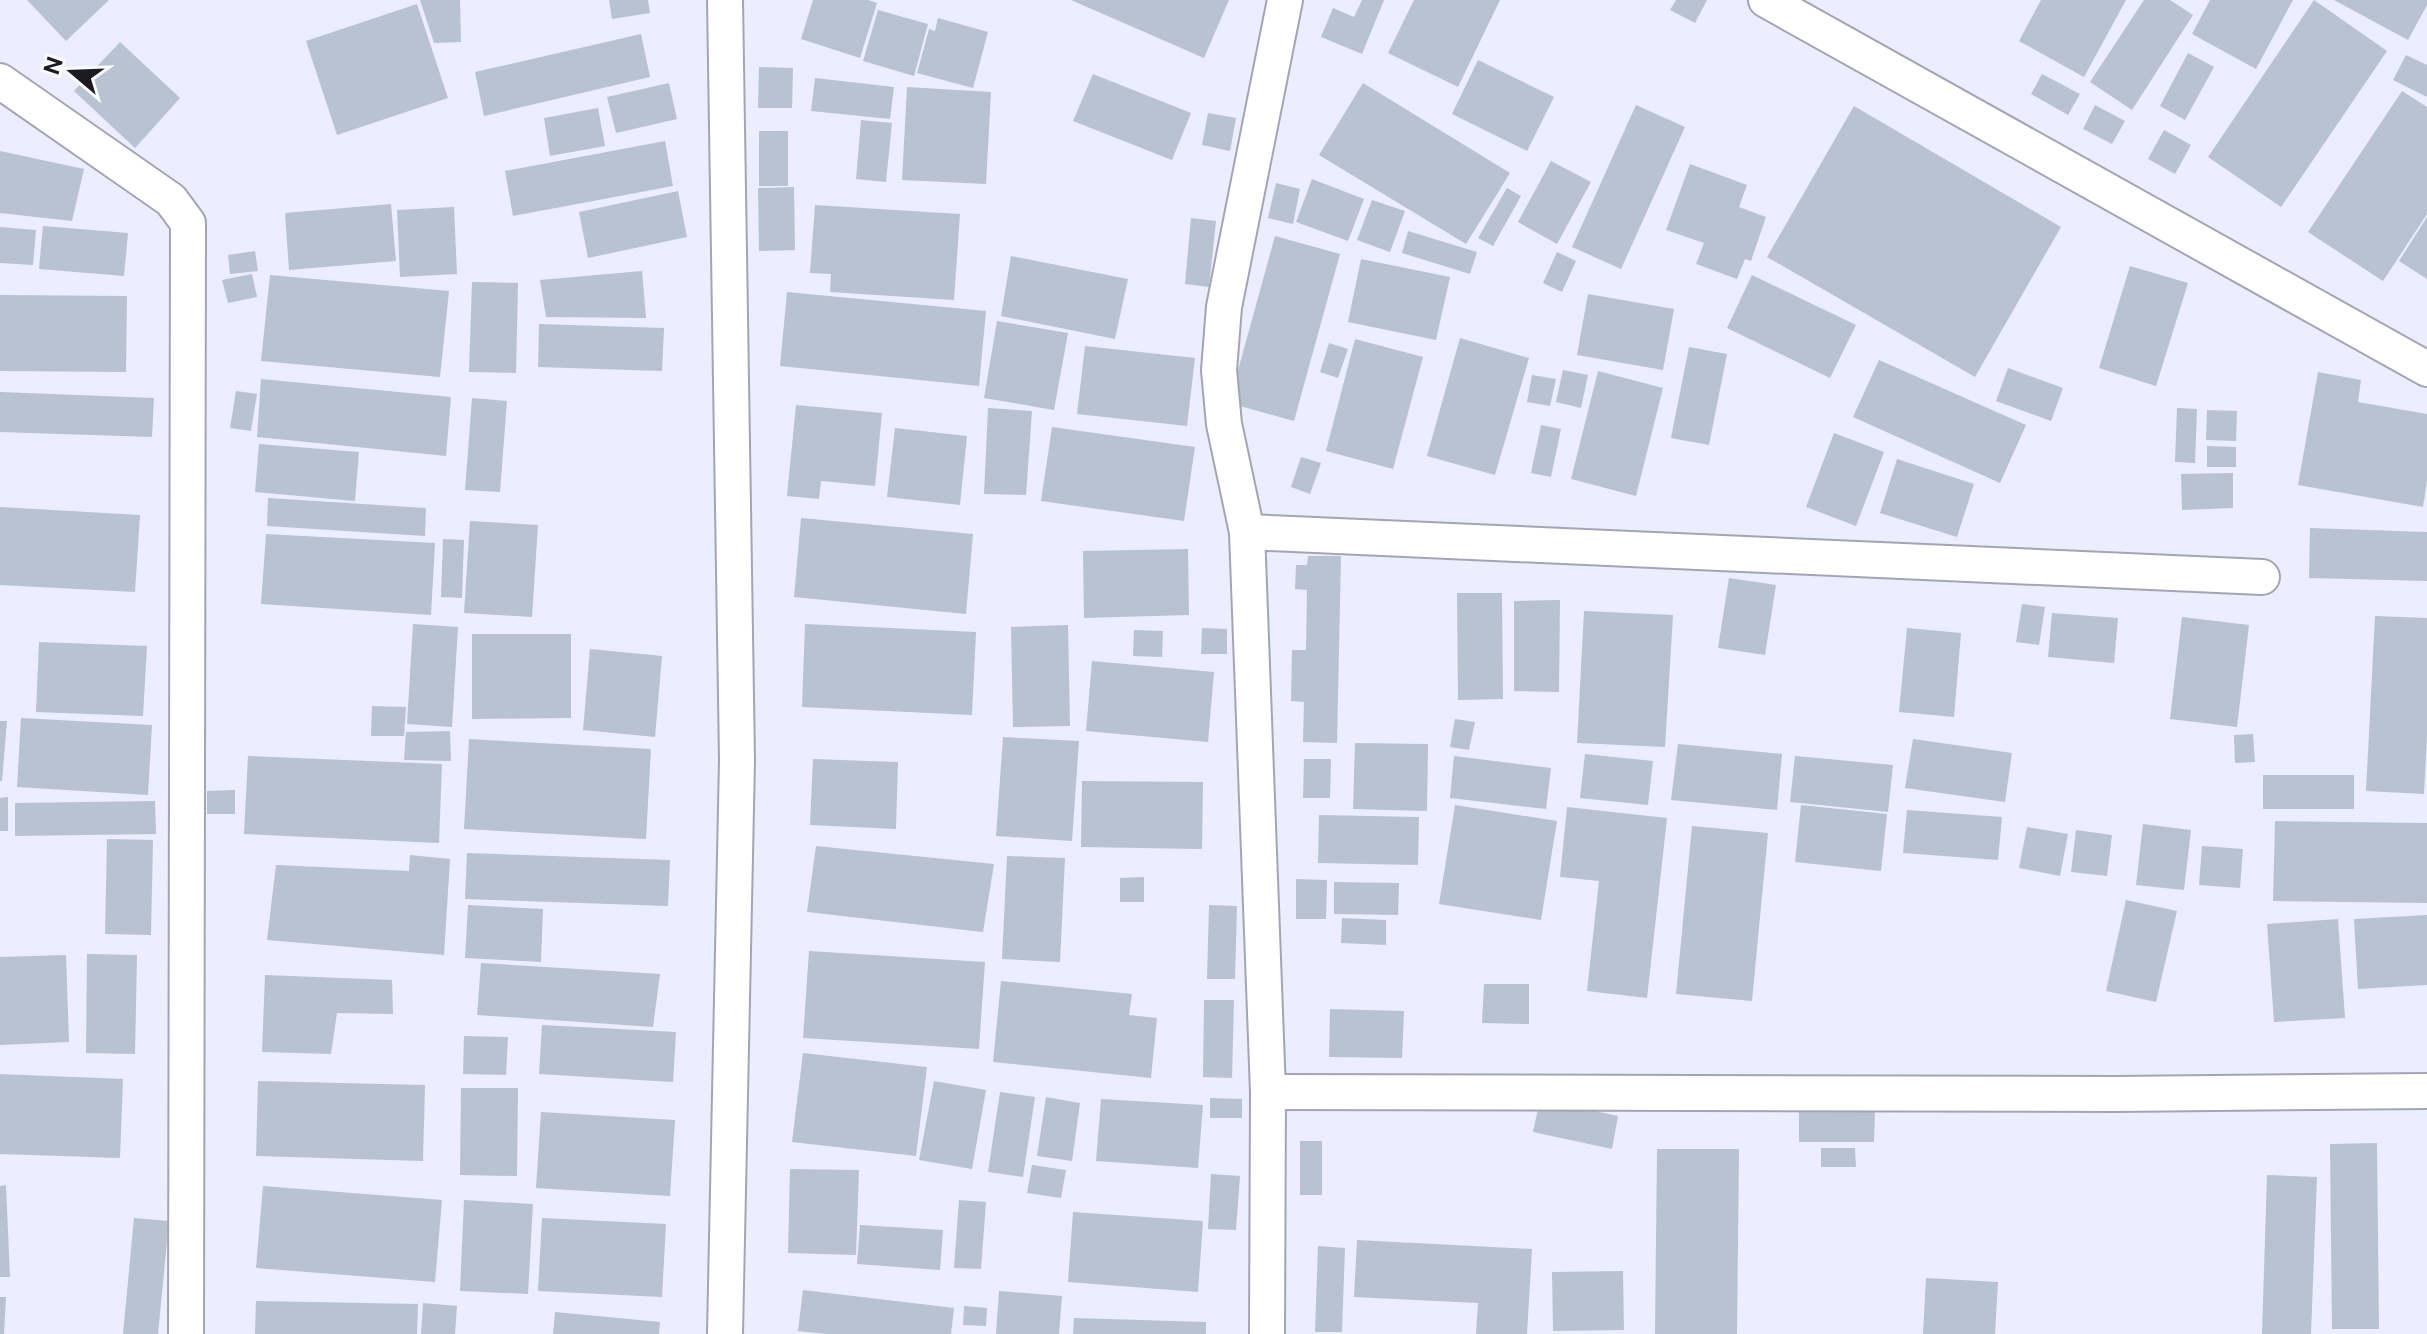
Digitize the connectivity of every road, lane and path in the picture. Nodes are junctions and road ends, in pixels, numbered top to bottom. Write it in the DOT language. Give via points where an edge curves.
graph roads {
  1 [pos="725,0"];
  2 [pos="1285,0"];
  3 [pos="1766,0"];
  4 [pos="0,81"];
  5 [pos="2427,369"];
  6 [pos="1247,532"];
  7 [pos="2262,577"];
  8 [pos="2427,1091"];
  9 [pos="1268,1092"];
  10 [pos="186,1334"];
  11 [pos="725,1334"];
  12 [pos="1267,1334"];
  1 -- 11 [label="street" via="737,760"];
  2 -- 6 [label="street" via="1224,307 1219,370 1224,424"];
  3 -- 5 [label="street"];
  4 -- 10 [label="street" via="171,200 188,223"];
  6 -- 7 [label="street"];
  6 -- 9 [label="street"];
  8 -- 9 [label="street"];
  9 -- 12 [label="street"];
}
